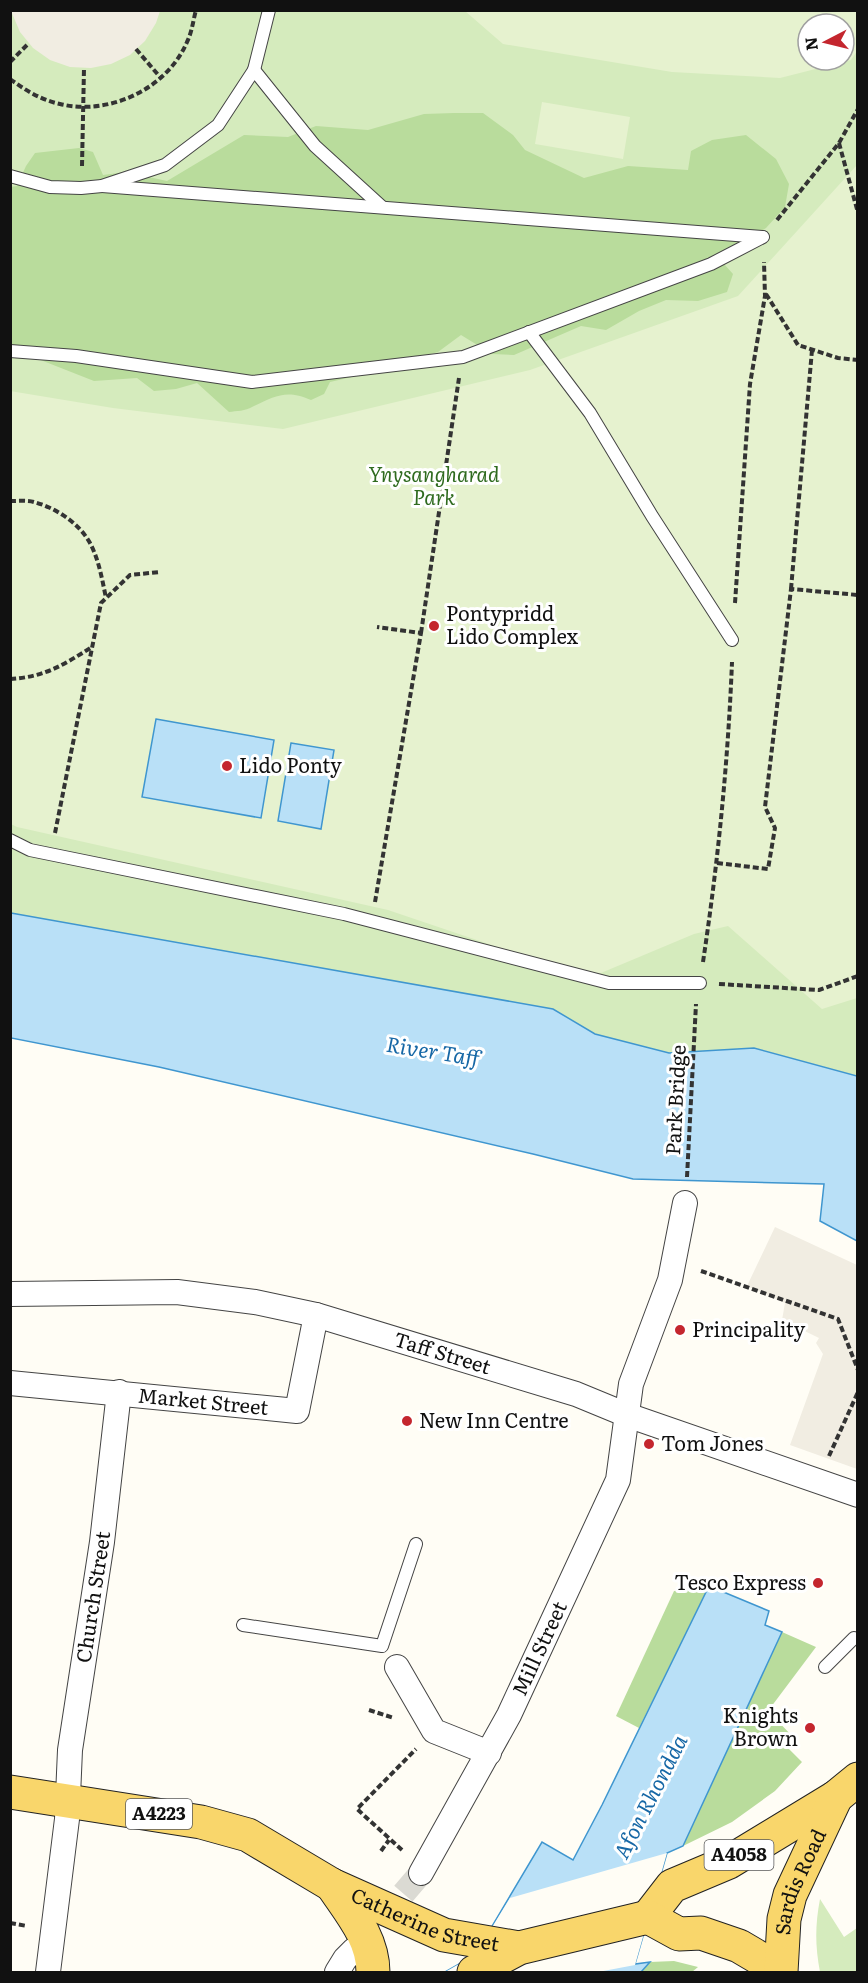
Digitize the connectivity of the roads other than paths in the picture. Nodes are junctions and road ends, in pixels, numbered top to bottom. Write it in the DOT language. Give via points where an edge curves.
graph roads {
  1 [pos="269,10"];
  2 [pos="254,70"];
  3 [pos="13,178"];
  4 [pos="102,186"];
  5 [pos="382,207"];
  6 [pos="529,332"];
  7 [pos="10,351"];
  8 [pos="732,640"];
  9 [pos="10,840"];
  10 [pos="700,983"];
  11 [pos="685,1203"];
  12 [pos="10,1294"];
  13 [pos="316,1314"];
  14 [pos="10,1383"];
  15 [pos="119,1392"];
  16 [pos="627,1414"];
  17 [pos="858,1495"];
  18 [pos="416,1544"];
  19 [pos="243,1625"];
  20 [pos="858,1639"];
  21 [pos="390,1656"];
  22 [pos="825,1667"];
  23 [pos="489,1753"];
  24 [pos="847,1788"];
  25 [pos="10,1792"];
  26 [pos="68,1801"];
  27 [pos="422,1873"];
  28 [pos="332,1885"];
  29 [pos="648,1917"];
  30 [pos="478,1958"];
  31 [pos="364,1961"];
  32 [pos="48,1972"];
  33 [pos="338,1972"];
  34 [pos="774,1972"];
  35 [pos="781,1972"];
  1 -- 2 [label="lane"];
  2 -- 4 [label="lane" via="218,125 165,165"];
  2 -- 5 [label="lane" via="315,146"];
  3 -- 4 [label="lane" via="50,186"];
  4 -- 5 [label="lane"];
  5 -- 6 [label="lane" via="763,237 711,264"];
  6 -- 7 [label="lane" via="463,357 252,382 76,356"];
  6 -- 8 [label="lane" via="590,413"];
  9 -- 10 [label="lane" via="30,850 371,921 609,983"];
  11 -- 16 [label="street, Mill Street" via="670,1280 632,1384"];
  12 -- 13 [label="street, Taff Street" via="177,1292"];
  13 -- 15 [label="street, Market Street" via="297,1411"];
  13 -- 16 [label="street, Taff Street" via="576,1394"];
  14 -- 15 [label="street, Market Street"];
  15 -- 26 [label="street, Church Street" via="102,1542 70,1750"];
  16 -- 17 [label="street, Taff Street"];
  16 -- 23 [label="street, Mill Street" via="618,1480"];
  18 -- 21 [label="lane"];
  19 -- 21 [label="lane"];
  20 -- 22 [label="lane" via="854,1638"];
  21 -- 23 [label="street" via="434,1731"];
  23 -- 27 [label="street, Mill Street"];
  24 -- 29 [label="main road, Sardis Road / A4058" via="729,1862 672,1886"];
  24 -- 35 [label="main road, Sardis Road / A4058" via="790,1895 784,1919"];
  25 -- 26 [label="main road, A4223"];
  26 -- 28 [label="main road, Catherine Street / A4223" via="201,1822 248,1835"];
  26 -- 32 [label="street, Church Street"];
  28 -- 30 [label="main road, Catherine Street / A4223" via="444,1935"];
  28 -- 31 [label="main road, Catherine Street / A4223" via="371,1949"];
  29 -- 30 [label="main road"];
  29 -- 34 [label="main road" via="679,1934 701,1933 739,1946"];
  31 -- 33 [label="street" via="345,1959"];
}
